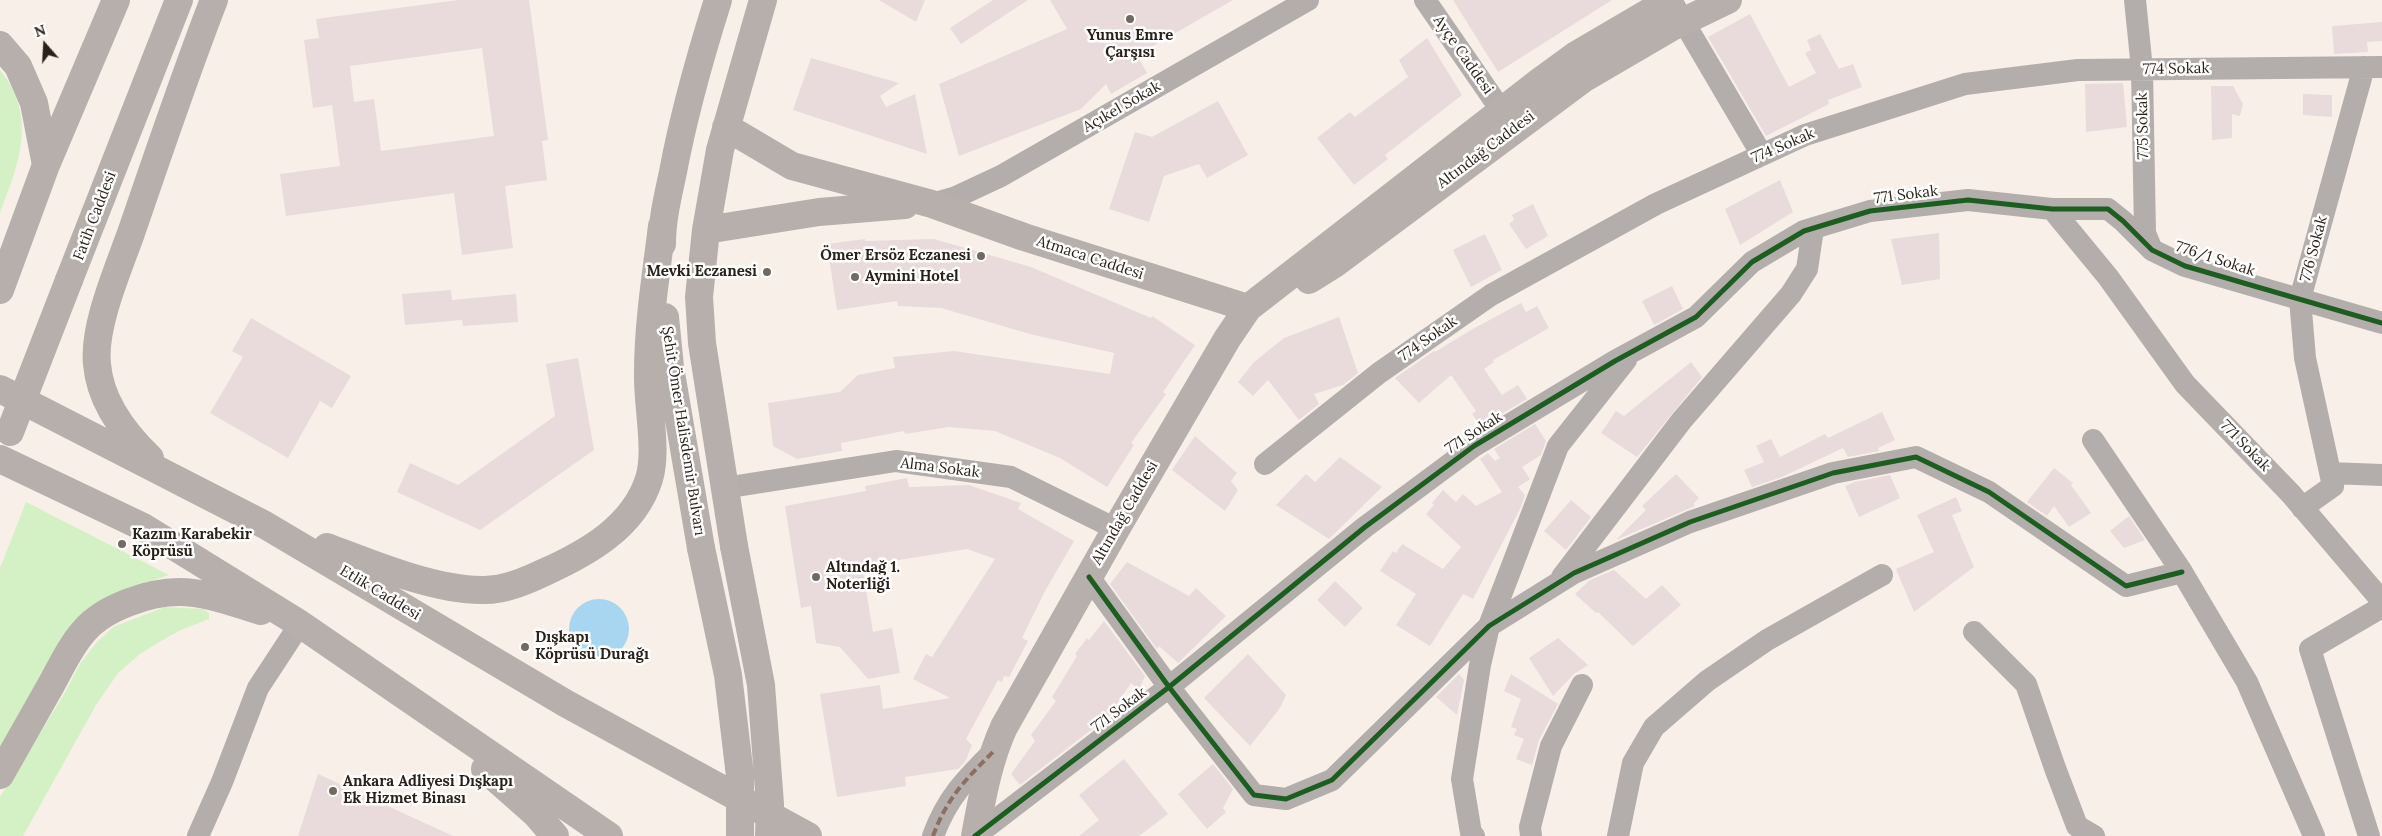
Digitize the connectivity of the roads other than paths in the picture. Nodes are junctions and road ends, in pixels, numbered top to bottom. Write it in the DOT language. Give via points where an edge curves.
graph roads {
  1 [pos="116,0"];
  2 [pos="180,0"];
  3 [pos="214,0"];
  4 [pos="718,0"];
  5 [pos="764,0"];
  6 [pos="1308,0"];
  7 [pos="1425,0"];
  8 [pos="1728,0"];
  9 [pos="2135,0"];
  10 [pos="1675,7"];
  11 [pos="0,46"];
  12 [pos="2373,67"];
  13 [pos="2142,69"];
  14 [pos="1501,110"];
  15 [pos="726,127"];
  16 [pos="1762,155"];
  17 [pos="46,164"];
  18 [pos="932,204"];
  19 [pos="2052,209"];
  20 [pos="662,226"];
  21 [pos="1812,229"];
  22 [pos="706,230"];
  23 [pos="2152,250"];
  24 [pos="2,284"];
  25 [pos="2300,299"];
  26 [pos="1248,308"];
  27 [pos="2382,323"];
  28 [pos="1633,351"];
  29 [pos="0,389"];
  30 [pos="2093,440"];
  31 [pos="3,450"];
  32 [pos="1265,464"];
  33 [pos="166,473"];
  34 [pos="2330,473"];
  35 [pos="2382,475"];
  36 [pos="724,488"];
  37 [pos="2302,508"];
  38 [pos="265,524"];
  39 [pos="1116,528"];
  40 [pos="2182,572"];
  41 [pos="1882,574"];
  42 [pos="1089,577"];
  43 [pos="1557,583"];
  44 [pos="2382,601"];
  45 [pos="2382,606"];
  46 [pos="300,624"];
  47 [pos="1489,626"];
  48 [pos="1974,632"];
  49 [pos="1582,685"];
  50 [pos="390,686"];
  51 [pos="1169,687"];
  52 [pos="994,752"];
  53 [pos="0,775"];
  54 [pos="198,836"];
  55 [pos="556,836"];
  56 [pos="609,836"];
  57 [pos="740,836"];
  58 [pos="769,836"];
  59 [pos="808,836"];
  60 [pos="933,836"];
  61 [pos="975,836"];
  62 [pos="1474,836"];
  63 [pos="1531,836"];
  64 [pos="1618,836"];
  65 [pos="2094,836"];
  66 [pos="2314,836"];
  67 [pos="2369,836"];
  1 -- 17 [label="main road"];
  2 -- 31 [label="main road, Fatih Caddesi, bridge"];
  3 -- 33 [label="main road" via="113,284 96,345 99,380 105,399 131,440"];
  4 -- 20 [label="main road, Şehit Ömer Halisdemir Bulvarı" via="678,143"];
  5 -- 15 [label="main road, Şehit Ömer Halisdemir Bulvarı"];
  6 -- 18 [label="street, Açıkel Sokak" via="1001,176 956,197"];
  7 -- 14 [label="street, Ayçe Caddesi"];
  8 -- 10 [label="main road, Altındağ Caddesi"];
  9 -- 13 [label="street, 775 Sokak"];
  10 -- 14 [label="main road, Altındağ Caddesi" via="1576,55"];
  10 -- 16 [label="street"];
  10 -- 26 [label="main road, Altındağ Caddesi" via="1312,279"];
  11 -- 17 [label="main road" via="18,66 34,103"];
  12 -- 13 [label="street, 774 Sokak"];
  12 -- 25 [label="street, 776 Sokak"];
  13 -- 16 [label="street, 774 Sokak" via="2078,70 1964,84 1805,135"];
  13 -- 23 [label="street, 775 Sokak" via="2145,233"];
  14 -- 26 [label="main road, Altındağ Caddesi"];
  15 -- 18 [label="main road, Atmaca Caddesi" via="792,166"];
  15 -- 22 [label="main road, Şehit Ömer Halisdemir Bulvarı"];
  16 -- 32 [label="street, 774 Sokak" via="1656,204 1491,295 1379,373"];
  17 -- 24 [label="main road"];
  18 -- 22 [label="main road, Atmaca Caddesi" via="819,212"];
  18 -- 26 [label="main road, Atmaca Caddesi" via="1024,237"];
  19 -- 21 [label="street, 771 Sokak" via="1968,200 1870,211"];
  19 -- 23 [label="street, 776/1 Sokak" via="2108,209"];
  19 -- 37 [label="street, 771 Sokak" via="2108,277 2185,384"];
  20 -- 38 [label="main road" via="648,374 650,478 630,513 593,548 526,581 484,590 435,584"];
  20 -- 57 [label="main road, Şehit Ömer Halisdemir Bulvarı, bridge" via="670,367 701,548 728,675 740,776"];
  21 -- 28 [label="street, 771 Sokak" via="1752,262 1696,317"];
  21 -- 43 [label="street" via="1807,268 1791,294 1682,420"];
  22 -- 36 [label="main road, Şehit Ömer Halisdemir Bulvarı" via="699,297 702,343"];
  23 -- 25 [label="street, 776/1 Sokak" via="2185,266"];
  25 -- 27 [label="street, 776/1 Sokak"];
  25 -- 34 [label="street, 776 Sokak" via="2305,358"];
  26 -- 39 [label="main road, Altındağ Caddesi"];
  28 -- 47 [label="street" via="1558,446"];
  28 -- 51 [label="street, 771 Sokak" via="1474,446 1365,527"];
  29 -- 33 [label="main road, Etlik Caddesi"];
  30 -- 40 [label="street"];
  31 -- 46 [label="main road" via="144,527"];
  33 -- 38 [label="main road, Etlik Caddesi"];
  34 -- 35 [label="street"];
  34 -- 37 [label="street" via="2333,486"];
  36 -- 39 [label="street, Alma Sokak" via="896,461 1011,477"];
  36 -- 58 [label="main road, Şehit Ömer Halisdemir Bulvarı, bridge" via="761,685 770,804"];
  37 -- 44 [label="street, 771 Sokak"];
  38 -- 59 [label="main road, Etlik Caddesi" via="565,702"];
  39 -- 42 [label="main road, Altındağ Caddesi"];
  40 -- 43 [label="street" via="2126,586 1988,492 1916,457 1833,473 1690,522"];
  40 -- 66 [label="street" via="2247,682"];
  41 -- 64 [label="street" via="1767,640 1707,681 1654,726 1633,763"];
  42 -- 51 [label="street"];
  42 -- 52 [label="main road, Altındağ Caddesi" via="1013,710"];
  43 -- 47 [label="street"];
  45 -- 67 [label="street" via="2310,649"];
  46 -- 50 [label="main road"];
  46 -- 53 [label="main road" via="213,596 179,592 130,602 105,614 86,629"];
  46 -- 54 [label="street" via="258,688"];
  47 -- 51 [label="street" via="1332,780 1286,799 1254,795"];
  47 -- 62 [label="street" via="1462,779"];
  48 -- 65 [label="street" via="2026,684 2077,826"];
  49 -- 63 [label="street" via="1552,746 1530,827"];
  50 -- 55 [label="main road" via="536,814"];
  50 -- 56 [label="main road"];
  51 -- 61 [label="street, 771 Sokak"];
  52 -- 60 [label="street" via="959,786"];
  52 -- 61 [label="main road, Altındağ Caddesi"];
}
